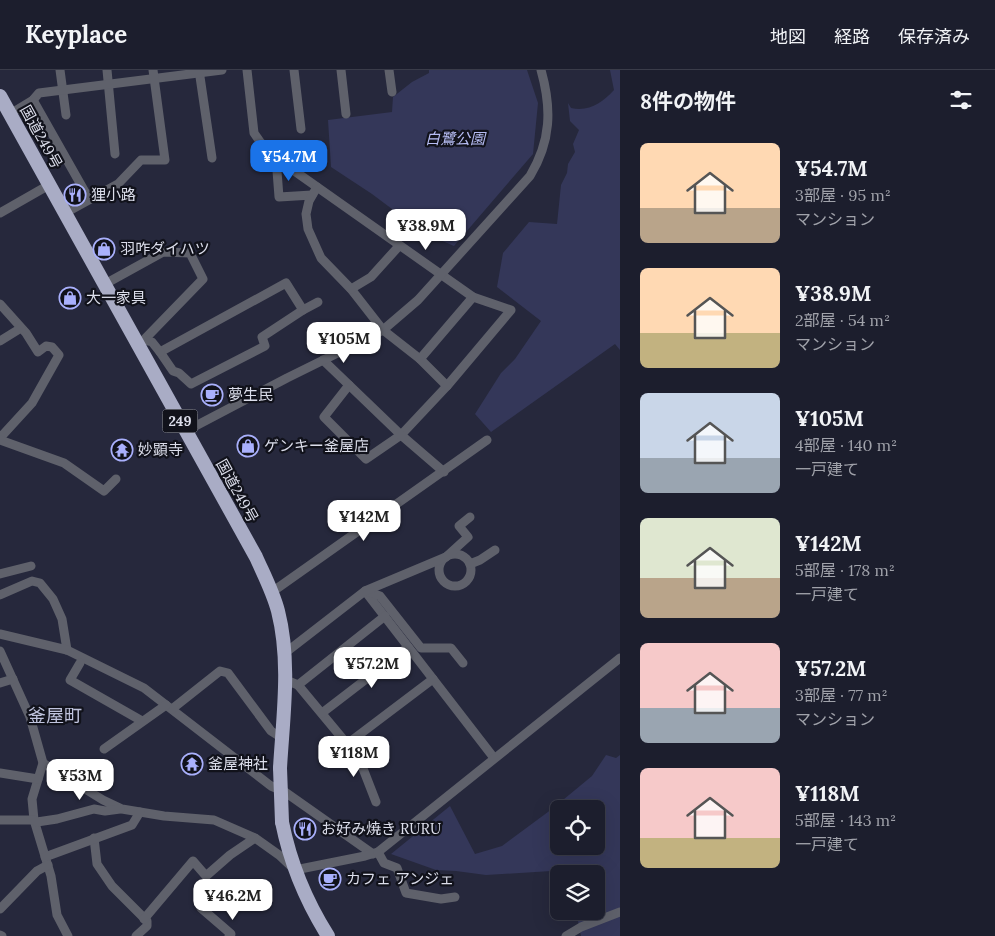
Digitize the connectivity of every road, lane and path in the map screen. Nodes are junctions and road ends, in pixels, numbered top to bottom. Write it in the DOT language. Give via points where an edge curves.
graph roads {
  1 [pos="60,70"];
  2 [pos="108,70"];
  3 [pos="222,70"];
  4 [pos="247,70"];
  5 [pos="294,70"];
  6 [pos="340,70"];
  7 [pos="389,70"];
  8 [pos="541,70"];
  9 [pos="199,72"];
  10 [pos="153,74"];
  11 [pos="109,84"];
  12 [pos="63,89"];
  13 [pos="392,92"];
  14 [pos="0,96"];
  15 [pos="33,100"];
  16 [pos="10,114"];
  17 [pos="346,114"];
  18 [pos="66,115"];
  19 [pos="301,129"];
  20 [pos="115,154"];
  21 [pos="212,158"];
  22 [pos="276,158"];
  23 [pos="49,185"];
  24 [pos="315,191"];
  25 [pos="89,199"];
  26 [pos="0,213"];
  27 [pos="65,213"];
  28 [pos="399,246"];
  29 [pos="440,275"];
  30 [pos="105,284"];
  31 [pos="351,290"];
  32 [pos="473,297"];
  33 [pos="318,302"];
  34 [pos="0,304"];
  35 [pos="303,310"];
  36 [pos="22,328"];
  37 [pos="383,330"];
  38 [pos="0,341"];
  39 [pos="141,342"];
  40 [pos="160,352"];
  41 [pos="420,359"];
  42 [pos="323,360"];
  43 [pos="174,371"];
  44 [pos="158,380"];
  45 [pos="349,385"];
  46 [pos="446,386"];
  47 [pos="186,431"];
  48 [pos="401,435"];
  49 [pos="0,439"];
  50 [pos="488,440"];
  51 [pos="444,472"];
  52 [pos="116,480"];
  53 [pos="470,517"];
  54 [pos="494,550"];
  55 [pos="446,557"];
  56 [pos="470,564"];
  57 [pos="30,566"];
  58 [pos="0,574"];
  59 [pos="365,591"];
  60 [pos="272,592"];
  61 [pos="0,595"];
  62 [pos="385,616"];
  63 [pos="0,634"];
  64 [pos="408,647"];
  65 [pos="0,650"];
  66 [pos="67,650"];
  67 [pos="285,653"];
  68 [pos="620,658"];
  69 [pos="80,662"];
  70 [pos="463,663"];
  71 [pos="433,679"];
  72 [pos="13,680"];
  73 [pos="292,682"];
  74 [pos="0,683"];
  75 [pos="169,707"];
  76 [pos="322,713"];
  77 [pos="142,721"];
  78 [pos="282,738"];
  79 [pos="347,744"];
  80 [pos="104,748"];
  81 [pos="494,758"];
  82 [pos="43,763"];
  83 [pos="0,773"];
  84 [pos="38,780"];
  85 [pos="376,802"];
  86 [pos="122,809"];
  87 [pos="140,812"];
  88 [pos="0,820"];
  89 [pos="34,820"];
  90 [pos="94,838"];
  91 [pos="255,838"];
  92 [pos="376,853"];
  93 [pos="47,861"];
  94 [pos="295,870"];
  95 [pos="454,898"];
  96 [pos="201,902"];
  97 [pos="0,910"];
  98 [pos="620,912"];
  99 [pos="144,919"];
  100 [pos="68,936"];
  101 [pos="136,936"];
  102 [pos="229,936"];
  103 [pos="328,936"];
  104 [pos="566,936"];
  1 -- 12 [label="street"];
  2 -- 11 [label="street"];
  3 -- 9 [label="street"];
  4 -- 22 [label="street" via="254,133"];
  5 -- 19 [label="street"];
  6 -- 17 [label="street"];
  7 -- 13 [label="street"];
  8 -- 29 [label="street" via="549,111 540,160 530,176"];
  9 -- 10 [label="street"];
  9 -- 21 [label="street"];
  10 -- 11 [label="street"];
  10 -- 25 [label="street" via="165,160 140,160 118,184"];
  11 -- 12 [label="street"];
  11 -- 20 [label="street"];
  12 -- 15 [label="street" via="39,92"];
  12 -- 18 [label="street"];
  14 -- 16 [label="highway, 国道249号 / 249"];
  15 -- 16 [label="street"];
  15 -- 25 [label="street"];
  16 -- 23 [label="highway, 国道249号 / 249"];
  22 -- 24 [label="street"];
  22 -- 24 [label="street" via="279,197"];
  23 -- 26 [label="street"];
  23 -- 27 [label="highway, 国道249号 / 249"];
  24 -- 28 [label="street"];
  24 -- 31 [label="street" via="306,214 308,230 321,258"];
  25 -- 27 [label="street"];
  27 -- 30 [label="highway, 国道249号 / 249"];
  28 -- 29 [label="street"];
  28 -- 31 [label="street" via="371,277"];
  29 -- 32 [label="street"];
  29 -- 37 [label="street" via="418,300"];
  30 -- 39 [label="highway, 国道249号 / 249"];
  30 -- 39 [label="street" via="163,252 190,253 203,279"];
  31 -- 37 [label="street"];
  32 -- 41 [label="street"];
  32 -- 46 [label="street" via="511,310"];
  33 -- 35 [label="street"];
  34 -- 36 [label="street"];
  35 -- 40 [label="street" via="286,283"];
  35 -- 43 [label="street" via="262,338 265,346 191,384"];
  36 -- 38 [label="street"];
  36 -- 49 [label="street" via="38,352 46,346 52,347 58,355 32,403"];
  37 -- 41 [label="street"];
  37 -- 42 [label="street"];
  39 -- 40 [label="street" via="152,342"];
  39 -- 44 [label="highway, 国道249号 / 249"];
  40 -- 43 [label="street"];
  41 -- 46 [label="street"];
  42 -- 45 [label="street"];
  42 -- 47 [label="street"];
  43 -- 44 [label="street"];
  44 -- 47 [label="highway, 国道249号 / 249"];
  45 -- 48 [label="street"];
  45 -- 48 [label="street" via="324,417 366,459"];
  46 -- 48 [label="street"];
  47 -- 60 [label="highway, 国道249号 / 249"];
  48 -- 51 [label="street"];
  49 -- 52 [label="street" via="64,463 104,491"];
  50 -- 51 [label="street"];
  51 -- 60 [label="street"];
  53 -- 55 [label="street" via="459,526 468,537"];
  54 -- 56 [label="street"];
  55 -- 56 [label="street" via="460,555"];
  55 -- 56 [label="street" via="440,572 449,584 464,583 470,574"];
  55 -- 59 [label="street"];
  57 -- 58 [label="street"];
  59 -- 62 [label="street"];
  59 -- 67 [label="street"];
  59 -- 70 [label="street" via="380,596 421,648 451,648"];
  60 -- 67 [label="highway, 国道249号 / 249"];
  61 -- 66 [label="street" via="32,581 40,583 53,599 62,619"];
  62 -- 64 [label="street"];
  62 -- 73 [label="street"];
  63 -- 66 [label="street"];
  64 -- 71 [label="street"];
  64 -- 76 [label="street"];
  65 -- 72 [label="street"];
  66 -- 75 [label="street" via="144,688"];
  67 -- 73 [label="highway, 国道249号 / 249"];
  68 -- 81 [label="street"];
  69 -- 77 [label="street" via="70,680"];
  71 -- 79 [label="street"];
  71 -- 81 [label="street"];
  72 -- 74 [label="street"];
  72 -- 82 [label="street" via="30,717"];
  73 -- 76 [label="street"];
  73 -- 78 [label="highway, 国道249号 / 249"];
  75 -- 77 [label="street"];
  75 -- 78 [label="street" via="220,671 228,674 271,730"];
  75 -- 92 [label="street" via="270,786 285,792"];
  76 -- 79 [label="street"];
  77 -- 80 [label="street"];
  78 -- 94 [label="highway, 国道249号 / 249, bridge" via="282,822"];
  79 -- 85 [label="street" via="362,766"];
  81 -- 92 [label="street"];
  82 -- 84 [label="street"];
  82 -- 86 [label="street"];
  83 -- 84 [label="street"];
  84 -- 89 [label="street" via="32,799"];
  86 -- 87 [label="street"];
  86 -- 89 [label="street" via="94,809 57,819"];
  87 -- 90 [label="street" via="132,825"];
  87 -- 91 [label="street" via="214,820"];
  88 -- 89 [label="street"];
  89 -- 93 [label="street"];
  90 -- 93 [label="street"];
  90 -- 99 [label="street" via="97,864 112,886"];
  91 -- 94 [label="street"];
  91 -- 99 [label="street" via="206,876 193,861"];
  92 -- 94 [label="street"];
  92 -- 95 [label="street" via="384,863 397,868 406,893"];
  93 -- 97 [label="street"];
  93 -- 100 [label="street" via="58,915"];
  94 -- 103 [label="highway, 国道249号 / 249"];
  96 -- 102 [label="street" via="201,908"];
  98 -- 104 [label="street"];
  99 -- 101 [label="street" via="147,926"];
}
